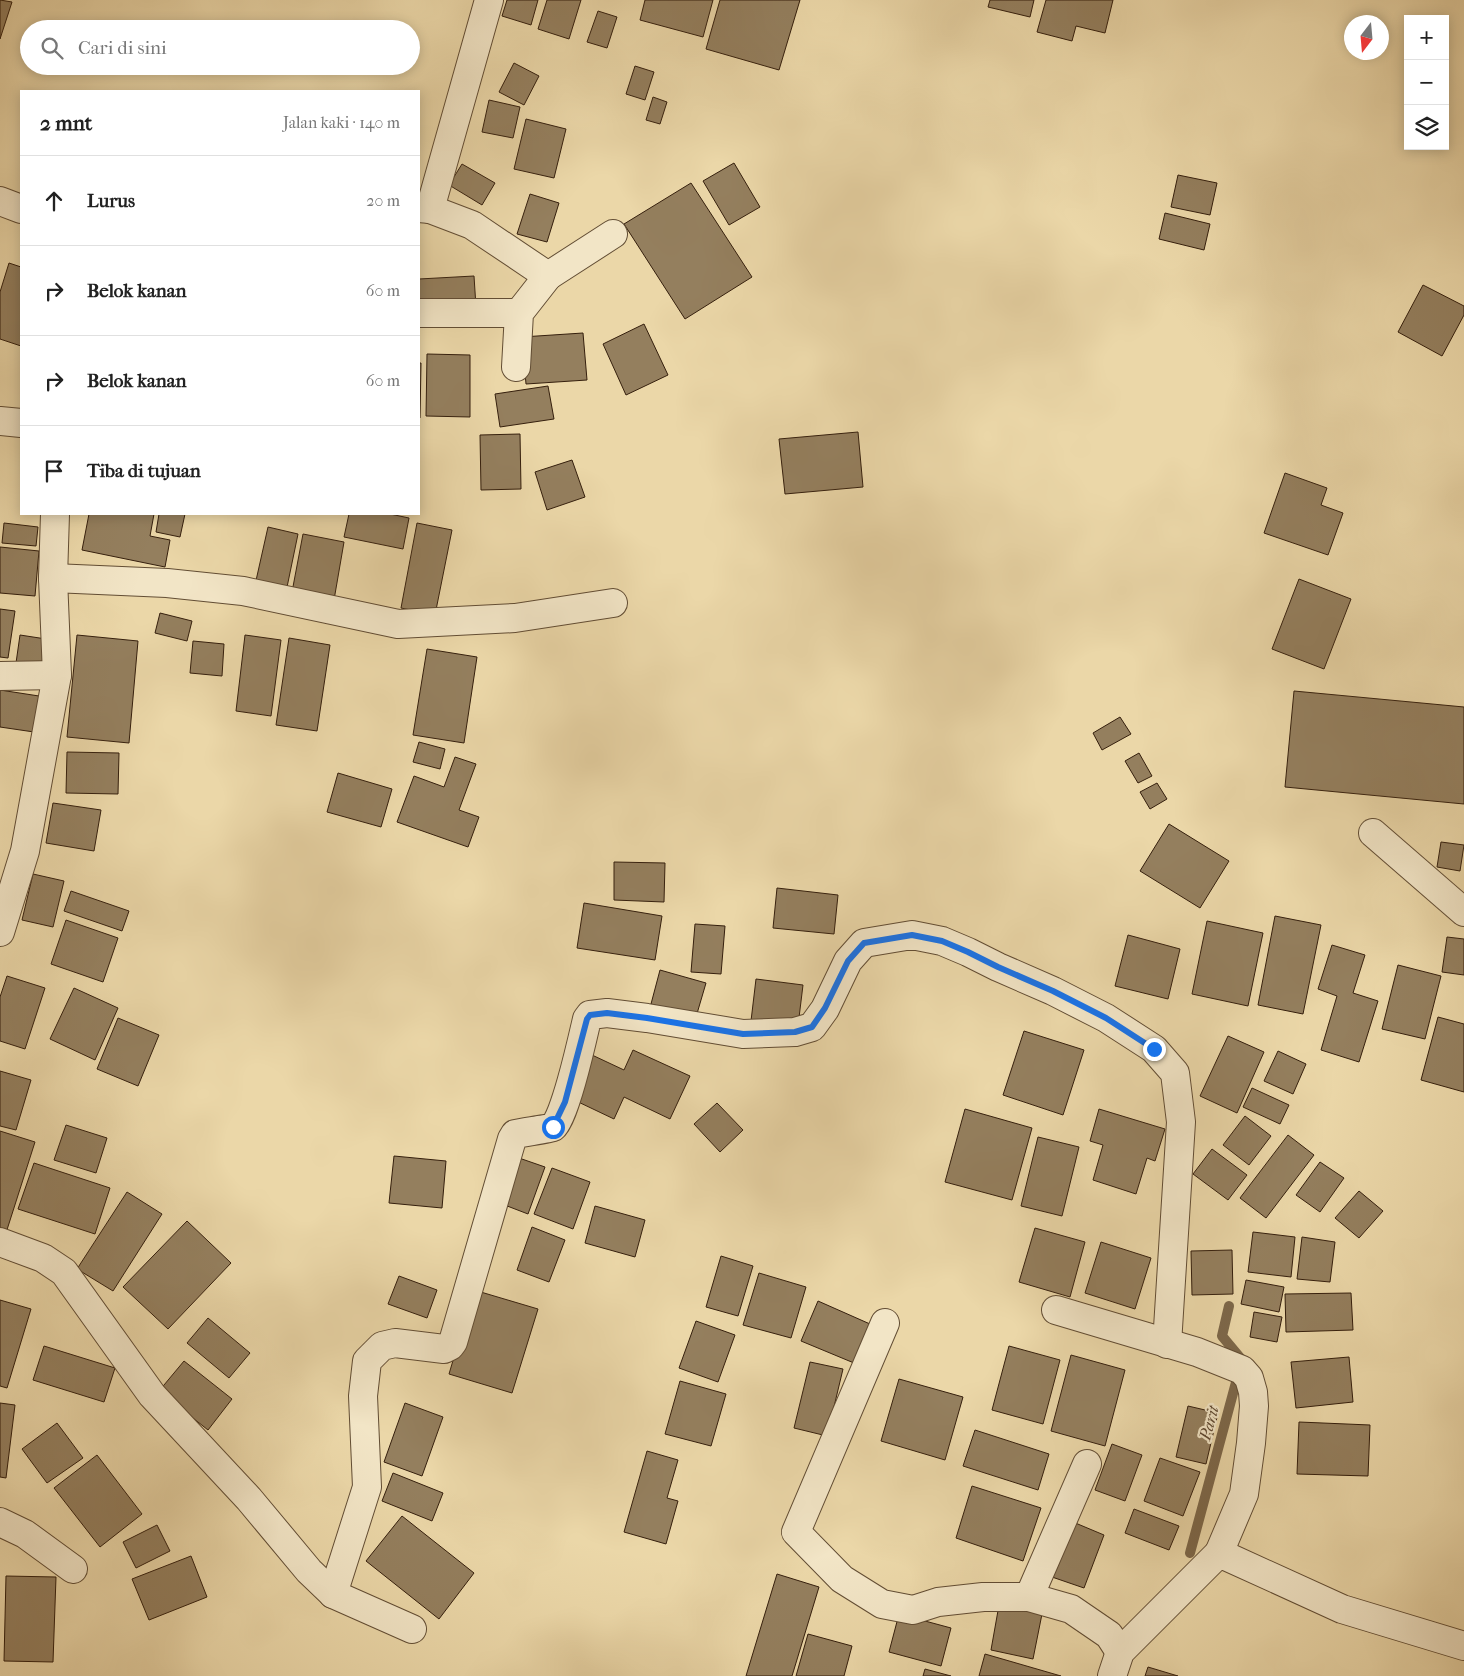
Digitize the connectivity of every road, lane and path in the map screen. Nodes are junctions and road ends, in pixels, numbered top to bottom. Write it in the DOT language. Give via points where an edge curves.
graph roads {
  1 [pos="489,0"];
  2 [pos="0,200"];
  3 [pos="424,208"];
  4 [pos="20,209"];
  5 [pos="613,234"];
  6 [pos="548,276"];
  7 [pos="420,313"];
  8 [pos="519,313"];
  9 [pos="516,367"];
  10 [pos="0,421"];
  11 [pos="20,423"];
  12 [pos="55,515"];
  13 [pos="53,578"];
  14 [pos="613,603"];
  15 [pos="57,675"];
  16 [pos="0,676"];
  17 [pos="1373,833"];
  18 [pos="1464,912"];
  19 [pos="1,925"];
  20 [pos="0,1242"];
  21 [pos="1056,1310"];
  22 [pos="885,1323"];
  23 [pos="1167,1344"];
  24 [pos="1087,1464"];
  25 [pos="0,1522"];
  26 [pos="1220,1553"];
  27 [pos="73,1569"];
  28 [pos="334,1594"];
  29 [pos="1030,1598"];
  30 [pos="412,1628"];
  31 [pos="1464,1646"];
  32 [pos="1116,1664"];
  1 -- 3 [label="street"];
  2 -- 4 [label="street"];
  3 -- 6 [label="street" via="472,225"];
  5 -- 6 [label="street"];
  6 -- 8 [label="street"];
  7 -- 8 [label="street"];
  8 -- 9 [label="street"];
  10 -- 11 [label="street"];
  12 -- 13 [label="street"];
  13 -- 14 [label="street" via="167,583 243,591 398,624 515,618"];
  13 -- 15 [label="street"];
  15 -- 16 [label="street"];
  15 -- 19 [label="street" via="25,851"];
  17 -- 18 [label="street"];
  20 -- 28 [label="street" via="43,1258 64,1272 152,1395 249,1499 309,1571"];
  21 -- 23 [label="street"];
  22 -- 29 [label="street" via="796,1532 842,1579 882,1604 913,1610 938,1602 983,1597"];
  23 -- 26 [label="street" via="1242,1370 1249,1378 1254,1406 1244,1494"];
  23 -- 28 [label="street" via="1181,1122 1175,1072 1154,1049 1106,1018 968,952 942,941 912,935 864,943 848,961 812,1027 795,1032 743,1034 607,1013 590,1015 565,1102 555,1124 515,1134 512,1139 453,1342 444,1349 395,1343 382,1346 367,1361 362,1396 368,1487"];
  24 -- 29 [label="street"];
  25 -- 27 [label="street" via="25,1534"];
  26 -- 31 [label="street" via="1342,1609"];
  26 -- 32 [label="street"];
  28 -- 30 [label="street"];
  29 -- 32 [label="street" via="1071,1609 1108,1635"];
}
